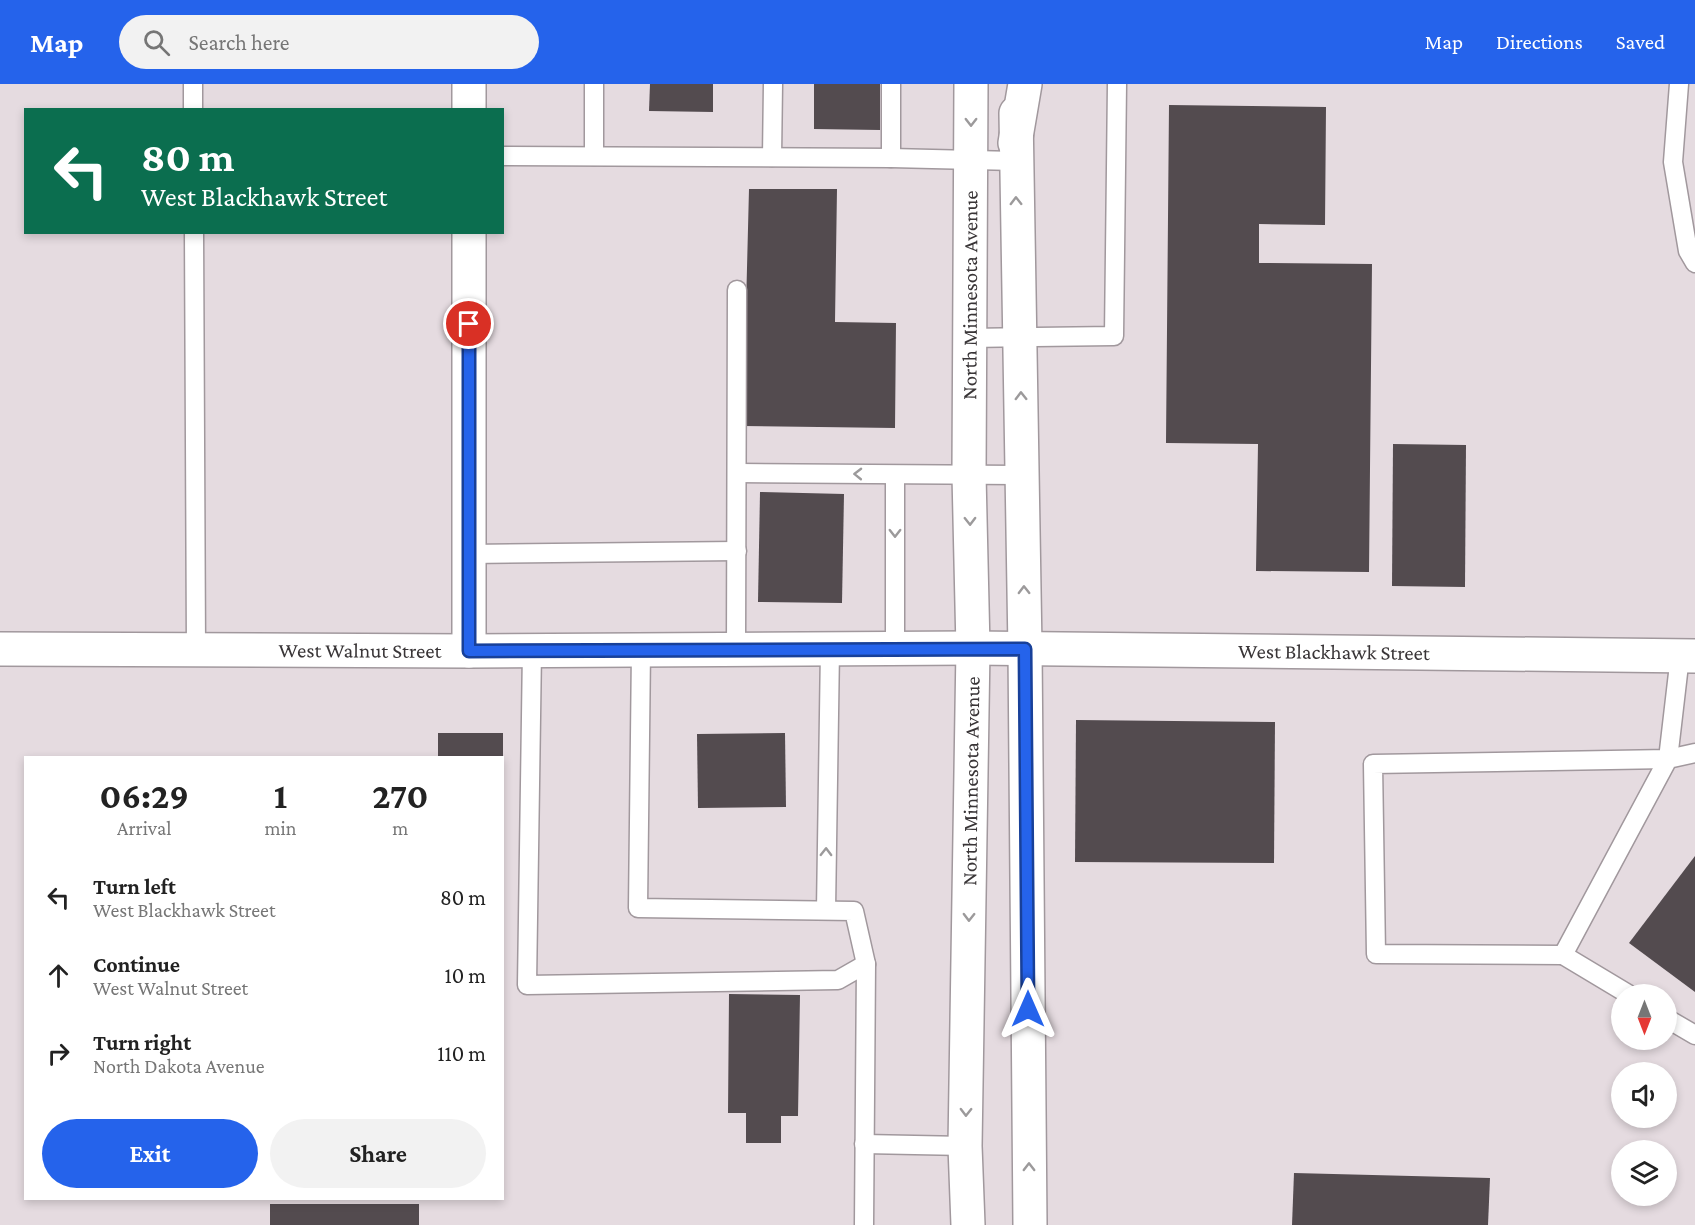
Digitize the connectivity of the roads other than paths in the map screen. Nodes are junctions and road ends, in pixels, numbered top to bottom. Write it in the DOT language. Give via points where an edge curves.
graph roads {
  1 [pos="193,84"];
  2 [pos="469,84"];
  3 [pos="594,84"];
  4 [pos="773,84"];
  5 [pos="891,84"];
  6 [pos="971,84"];
  7 [pos="1016,84"];
  8 [pos="1025,84"];
  9 [pos="1118,84"];
  10 [pos="1684,95"];
  11 [pos="193,108"];
  12 [pos="469,108"];
  13 [pos="1015,152"];
  14 [pos="504,156"];
  15 [pos="594,156"];
  16 [pos="772,157"];
  17 [pos="891,158"];
  18 [pos="971,160"];
  19 [pos="194,234"];
  20 [pos="469,234"];
  21 [pos="1695,264"];
  22 [pos="737,290"];
  23 [pos="969,338"];
  24 [pos="1020,338"];
  25 [pos="738,473"];
  26 [pos="895,475"];
  27 [pos="969,475"];
  28 [pos="1022,475"];
  29 [pos="737,551"];
  30 [pos="469,554"];
  31 [pos="973,648"];
  32 [pos="0,649"];
  33 [pos="196,649"];
  34 [pos="830,649"];
  35 [pos="895,649"];
  36 [pos="1025,649"];
  37 [pos="641,650"];
  38 [pos="736,650"];
  39 [pos="469,651"];
  40 [pos="532,651"];
  41 [pos="1687,656"];
  42 [pos="1695,753"];
  43 [pos="1668,759"];
  44 [pos="826,910"];
  45 [pos="1563,955"];
  46 [pos="866,964"];
  47 [pos="1611,984"];
  48 [pos="1677,1024"];
  49 [pos="1695,1035"];
  50 [pos="864,1144"];
  51 [pos="965,1146"];
  52 [pos="864,1225"];
  53 [pos="968,1225"];
  54 [pos="1030,1225"];
  1 -- 11 [label="lane"];
  2 -- 12 [label="main road"];
  3 -- 15 [label="lane"];
  4 -- 16 [label="lane"];
  5 -- 17 [label="lane"];
  6 -- 18 [label="main road, North Minnesota Avenue, one-way"];
  7 -- 13 [label="main road"];
  8 -- 13 [label="main road"];
  9 -- 24 [label="lane" via="1114,336"];
  10 -- 21 [label="lane" via="1673,162 1688,251"];
  13 -- 18 [label="lane"];
  24 -- 13 [label="main road, one-way"];
  14 -- 15 [label="lane"];
  15 -- 16 [label="lane"];
  16 -- 17 [label="lane"];
  17 -- 18 [label="lane"];
  18 -- 23 [label="main road, North Minnesota Avenue"];
  19 -- 33 [label="lane"];
  20 -- 30 [label="main road"];
  22 -- 25 [label="lane"];
  23 -- 24 [label="lane"];
  23 -- 27 [label="main road, North Minnesota Avenue"];
  28 -- 24 [label="main road, one-way"];
  26 -- 25 [label="lane, one-way"];
  25 -- 29 [label="lane"];
  26 -- 27 [label="lane"];
  26 -- 35 [label="lane, one-way"];
  27 -- 28 [label="lane"];
  27 -- 31 [label="main road, North Minnesota Avenue, one-way"];
  36 -- 28 [label="main road, one-way"];
  29 -- 30 [label="lane"];
  29 -- 38 [label="lane"];
  30 -- 39 [label="main road"];
  31 -- 35 [label="main road, West Walnut Street"];
  31 -- 36 [label="main road, West Blackhawk Street"];
  31 -- 51 [label="main road, North Minnesota Avenue, one-way"];
  32 -- 33 [label="main road, West Walnut Street"];
  33 -- 39 [label="main road, West Walnut Street"];
  34 -- 35 [label="main road, West Walnut Street"];
  34 -- 38 [label="main road, West Walnut Street"];
  44 -- 34 [label="lane, one-way"];
  36 -- 41 [label="main road, West Blackhawk Street"];
  54 -- 36 [label="main road, one-way"];
  37 -- 38 [label="main road, West Walnut Street"];
  37 -- 40 [label="main road, West Walnut Street"];
  37 -- 44 [label="lane" via="638,908"];
  39 -- 40 [label="main road, West Walnut Street"];
  40 -- 46 [label="lane" via="527,985 838,980"];
  41 -- 43 [label="lane"];
  42 -- 43 [label="lane"];
  43 -- 45 [label="lane"];
  43 -- 45 [label="lane" via="1373,764 1376,954"];
  44 -- 46 [label="lane" via="854,911"];
  45 -- 47 [label="lane"];
  46 -- 50 [label="lane"];
  48 -- 49 [label="lane"];
  50 -- 51 [label="lane"];
  50 -- 52 [label="lane"];
  51 -- 53 [label="main road, North Minnesota Avenue"];
}
